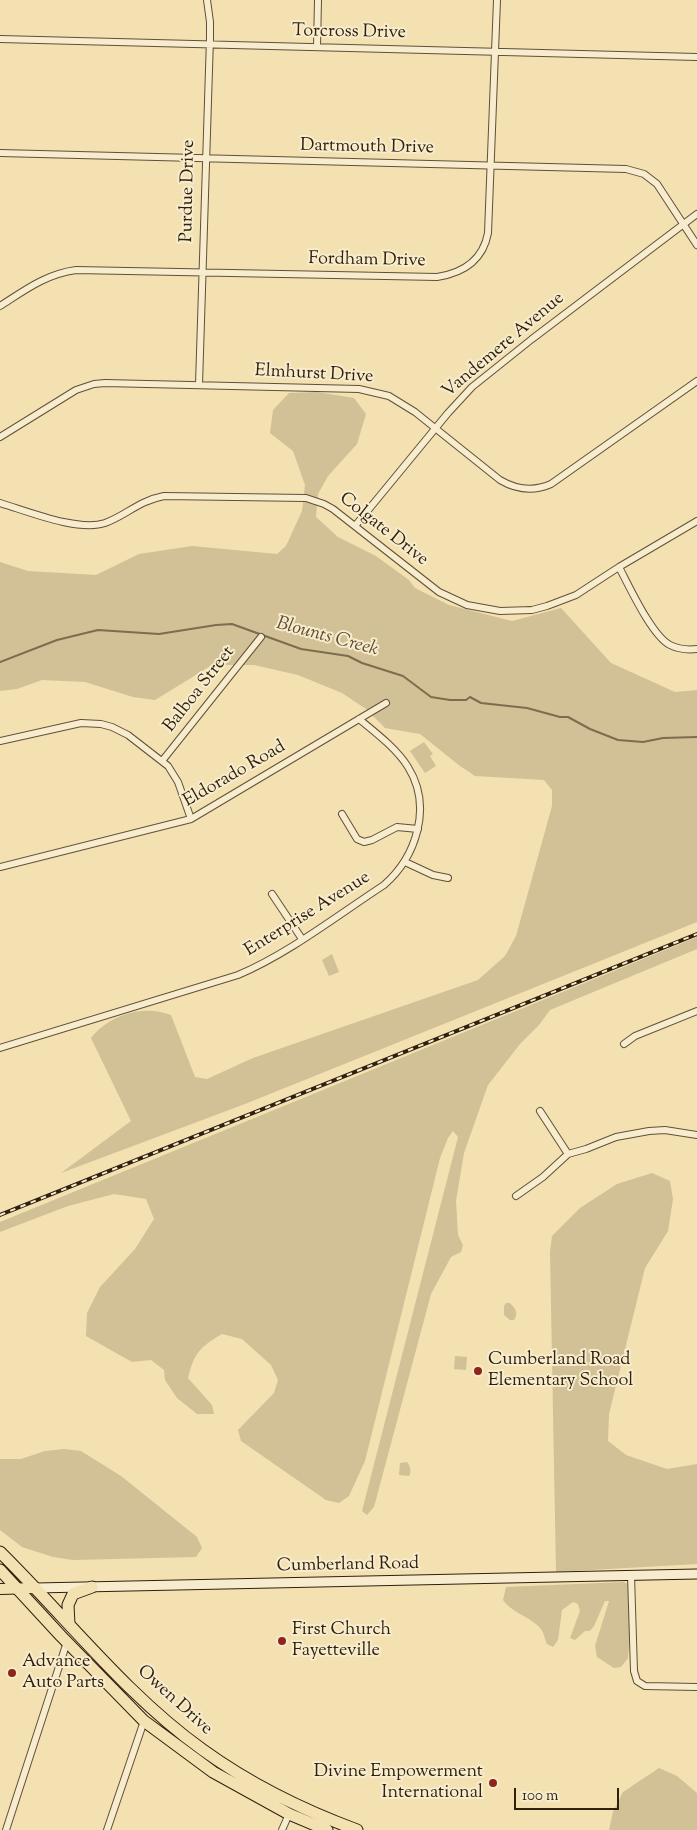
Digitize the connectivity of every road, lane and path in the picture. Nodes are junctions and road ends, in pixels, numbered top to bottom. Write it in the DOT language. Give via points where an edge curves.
graph roads {
  1 [pos="207,0"];
  2 [pos="318,0"];
  3 [pos="497,0"];
  4 [pos="0,39"];
  5 [pos="209,44"];
  6 [pos="317,47"];
  7 [pos="494,52"];
  8 [pos="697,57"];
  9 [pos="0,154"];
  10 [pos="205,159"];
  11 [pos="491,165"];
  12 [pos="697,214"];
  13 [pos="683,225"];
  14 [pos="697,245"];
  15 [pos="202,273"];
  16 [pos="0,306"];
  17 [pos="697,380"];
  18 [pos="198,384"];
  19 [pos="435,428"];
  20 [pos="0,437"];
  21 [pos="0,503"];
  22 [pos="697,521"];
  23 [pos="355,526"];
  24 [pos="619,567"];
  25 [pos="261,637"];
  26 [pos="697,649"];
  27 [pos="386,703"];
  28 [pos="359,719"];
  29 [pos="0,741"];
  30 [pos="162,761"];
  31 [pos="342,814"];
  32 [pos="191,819"];
  33 [pos="418,829"];
  34 [pos="405,862"];
  35 [pos="0,867"];
  36 [pos="448,878"];
  37 [pos="272,894"];
  38 [pos="302,939"];
  39 [pos="697,1012"];
  40 [pos="624,1044"];
  41 [pos="0,1048"];
  42 [pos="540,1111"];
  43 [pos="697,1134"];
  44 [pos="568,1154"];
  45 [pos="516,1196"];
  46 [pos="0,1552"];
  47 [pos="0,1570"];
  48 [pos="697,1574"];
  49 [pos="630,1575"];
  50 [pos="92,1586"];
  51 [pos="18,1588"];
  52 [pos="36,1588"];
  53 [pos="0,1589"];
  54 [pos="69,1624"];
  55 [pos="67,1642"];
  56 [pos="697,1687"];
  57 [pos="144,1721"];
  58 [pos="289,1814"];
  59 [pos="6,1830"];
  60 [pos="107,1830"];
  61 [pos="282,1830"];
  62 [pos="326,1830"];
  63 [pos="357,1830"];
  1 -- 5 [label="street, Purdue Drive"];
  2 -- 6 [label="street"];
  3 -- 7 [label="street, Fordham Drive"];
  4 -- 5 [label="street, Torcross Drive"];
  5 -- 6 [label="street, Torcross Drive"];
  5 -- 10 [label="street, Purdue Drive"];
  6 -- 7 [label="street, Torcross Drive"];
  7 -- 8 [label="street, Torcross Drive"];
  7 -- 11 [label="street, Fordham Drive"];
  9 -- 10 [label="street, Dartmouth Drive"];
  10 -- 11 [label="street, Dartmouth Drive"];
  10 -- 15 [label="street, Purdue Drive"];
  11 -- 13 [label="street, Dartmouth Drive" via="635,171 657,184"];
  11 -- 15 [label="street, Fordham Drive" via="487,241 472,263 457,272 437,277"];
  12 -- 13 [label="street, Vandemere Avenue"];
  13 -- 14 [label="street, Dartmouth Drive"];
  13 -- 19 [label="street, Vandemere Avenue" via="472,387"];
  15 -- 16 [label="street, Fordham Drive" via="63,272 39,281"];
  15 -- 18 [label="street, Purdue Drive"];
  17 -- 19 [label="street, Elmhurst Drive" via="551,484 536,489 517,488 500,480"];
  18 -- 19 [label="street, Elmhurst Drive" via="373,391 402,403"];
  18 -- 20 [label="street, Elmhurst Drive" via="94,384 76,390"];
  19 -- 23 [label="street, Vandemere Avenue"];
  21 -- 23 [label="street, Colgate Drive" via="76,525 91,526 108,522 142,502 164,496 301,498 324,504"];
  22 -- 24 [label="street, Colgate Drive"];
  23 -- 24 [label="street, Colgate Drive" via="439,592 482,610 516,612 547,606 576,595"];
  24 -- 26 [label="street" via="663,640 677,648"];
  25 -- 30 [label="street, Balboa Street"];
  27 -- 28 [label="street, Eldorado Road"];
  28 -- 32 [label="street, Eldorado Road"];
  28 -- 33 [label="street, Enterprise Avenue" via="409,768 418,794"];
  29 -- 30 [label="street" via="81,724 101,724 121,730"];
  30 -- 32 [label="street" via="178,782"];
  31 -- 33 [label="street" via="356,839 364,842 397,827"];
  32 -- 35 [label="street, Eldorado Road"];
  33 -- 34 [label="street, Enterprise Avenue"];
  34 -- 36 [label="street"];
  34 -- 38 [label="street, Enterprise Avenue" via="384,885"];
  37 -- 38 [label="street"];
  38 -- 41 [label="street, Enterprise Avenue" via="270,960 238,975"];
  39 -- 40 [label="street" via="635,1036"];
  42 -- 44 [label="street"];
  43 -- 44 [label="street" via="665,1130 633,1132"];
  44 -- 45 [label="street"];
  46 -- 52 [label="highway, Owen Drive"];
  47 -- 51 [label="highway, Owen Drive"];
  48 -- 49 [label="main road, Cumberland Road"];
  49 -- 50 [label="main road, Cumberland Road"];
  49 -- 56 [label="street" via="637,1681 645,1686"];
  50 -- 52 [label="main road, Cumberland Road"];
  50 -- 54 [label="highway" via="73,1594 68,1605"];
  51 -- 52 [label="main road, Cumberland Road"];
  51 -- 53 [label="main road, Cumberland Road"];
  51 -- 55 [label="highway, Owen Drive"];
  52 -- 54 [label="highway, Owen Drive"];
  54 -- 63 [label="highway, Owen Drive" via="129,1687 202,1750 266,1790"];
  55 -- 57 [label="highway, Owen Drive"];
  55 -- 59 [label="street"];
  57 -- 58 [label="highway, Owen Drive" via="213,1772"];
  57 -- 60 [label="street"];
  58 -- 61 [label="street"];
  58 -- 62 [label="highway, Owen Drive"];
}
